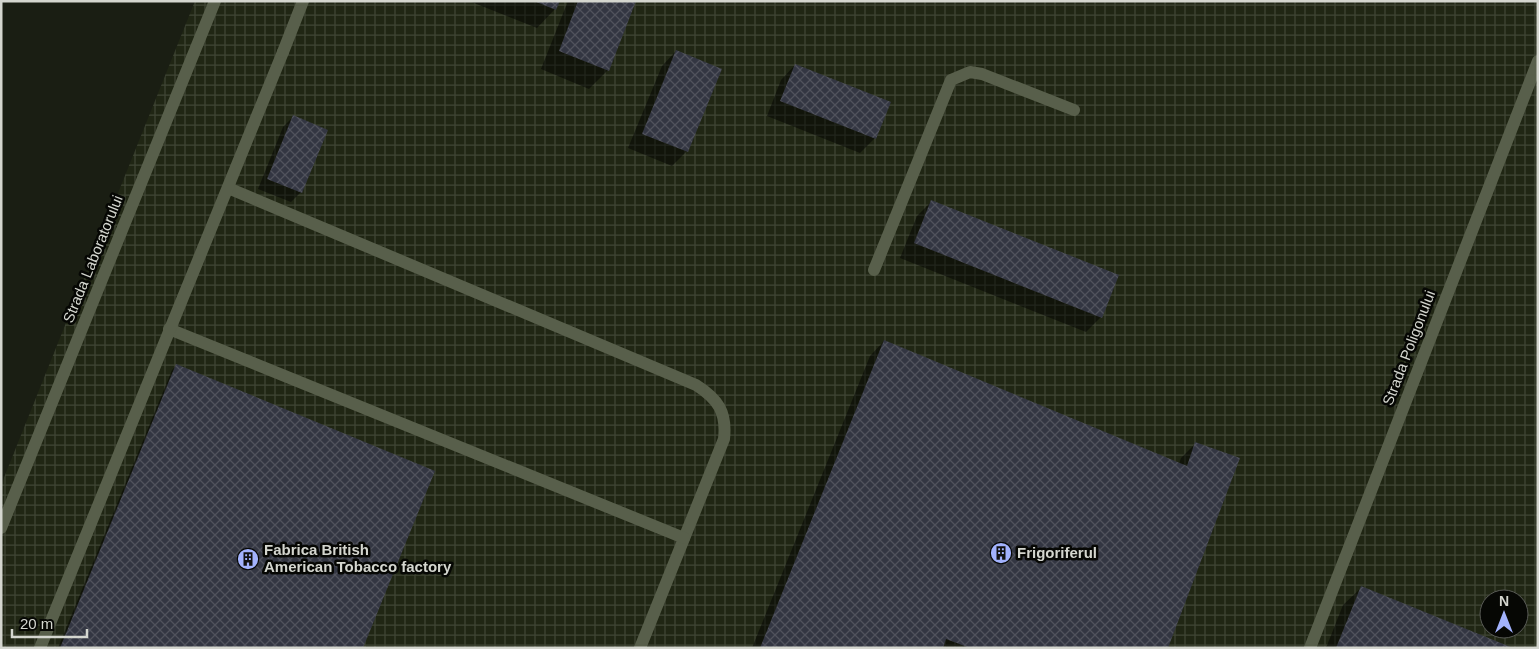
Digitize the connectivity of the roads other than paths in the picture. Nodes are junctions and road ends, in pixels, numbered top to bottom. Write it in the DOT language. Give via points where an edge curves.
graph roads {
  1 [pos="215,1"];
  2 [pos="303,1"];
  3 [pos="1538,61"];
  4 [pos="1074,110"];
  5 [pos="228,188"];
  6 [pos="874,270"];
  7 [pos="169,329"];
  8 [pos="1,528"];
  9 [pos="684,538"];
  10 [pos="40,648"];
  11 [pos="640,648"];
  12 [pos="1310,648"];
  1 -- 8 [label="street, Strada Laboratorului"];
  2 -- 5 [label="street"];
  3 -- 12 [label="street, Strada Poligonului"];
  4 -- 6 [label="street" via="982,74 970,72 951,80"];
  5 -- 7 [label="street"];
  5 -- 9 [label="street" via="712,394 722,408 724,439"];
  7 -- 9 [label="street"];
  7 -- 10 [label="street"];
  9 -- 11 [label="street"];
}
